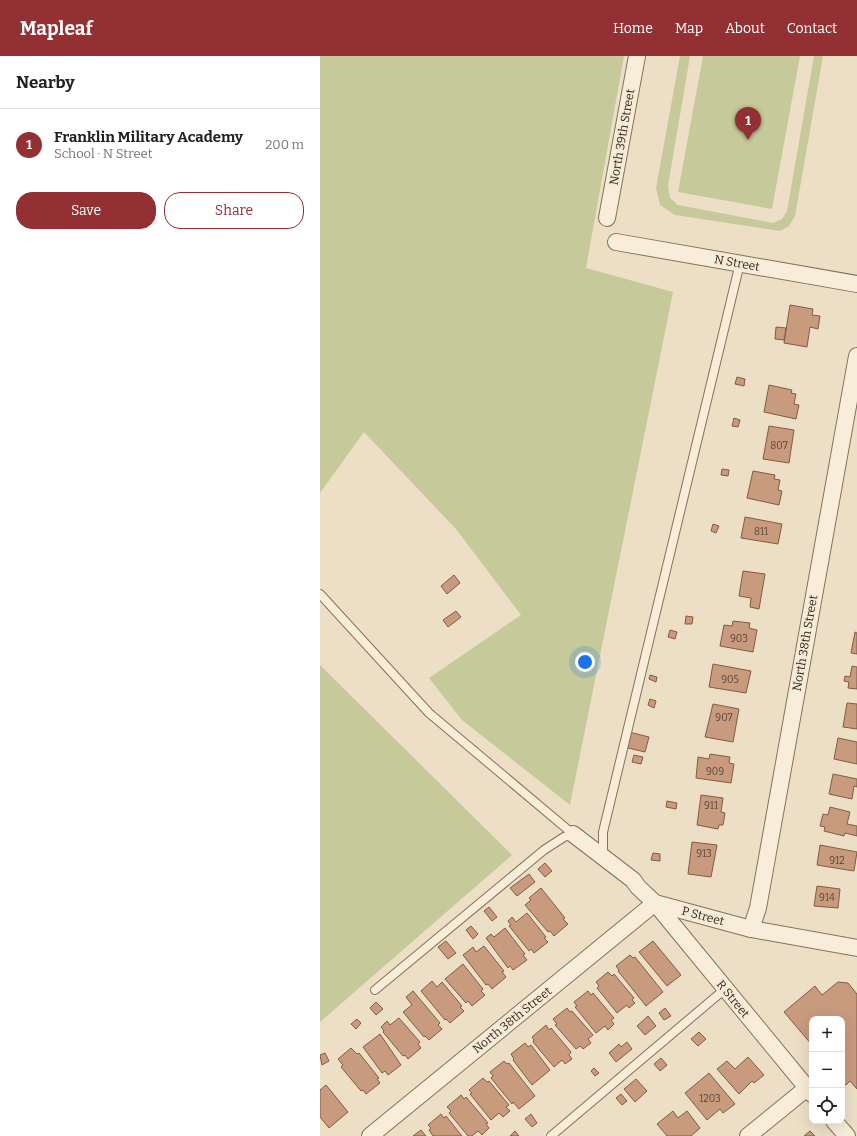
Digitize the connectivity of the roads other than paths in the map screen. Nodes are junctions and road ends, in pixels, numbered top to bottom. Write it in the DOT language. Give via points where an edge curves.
graph roads {
  1 [pos="637,56"];
  2 [pos="607,218"];
  3 [pos="616,242"];
  4 [pos="740,263"];
  5 [pos="857,284"];
  6 [pos="857,356"];
  7 [pos="320,594"];
  8 [pos="573,834"];
  9 [pos="603,857"];
  10 [pos="655,903"];
  11 [pos="751,929"];
  12 [pos="857,948"];
  13 [pos="725,989"];
  14 [pos="375,990"];
  15 [pos="809,1091"];
  16 [pos="837,1124"];
  17 [pos="370,1136"];
  18 [pos="551,1136"];
  19 [pos="748,1136"];
  20 [pos="847,1136"];
  1 -- 2 [label="street, North 39th Street"];
  3 -- 4 [label="street, N Street"];
  4 -- 5 [label="street, N Street"];
  4 -- 9 [label="lane" via="603,832"];
  6 -- 11 [label="street, North 38th Street" via="758,908"];
  7 -- 8 [label="lane" via="430,713"];
  8 -- 9 [label="street, P Street"];
  8 -- 14 [label="lane" via="544,850"];
  9 -- 10 [label="street, P Street" via="633,880"];
  10 -- 11 [label="street, P Street"];
  10 -- 13 [label="street, R Street"];
  10 -- 17 [label="street, North 38th Street"];
  11 -- 12 [label="street, P Street"];
  13 -- 15 [label="street, R Street"];
  13 -- 18 [label="lane"];
  15 -- 19 [label="street"];
  16 -- 20 [label="street"];
}
